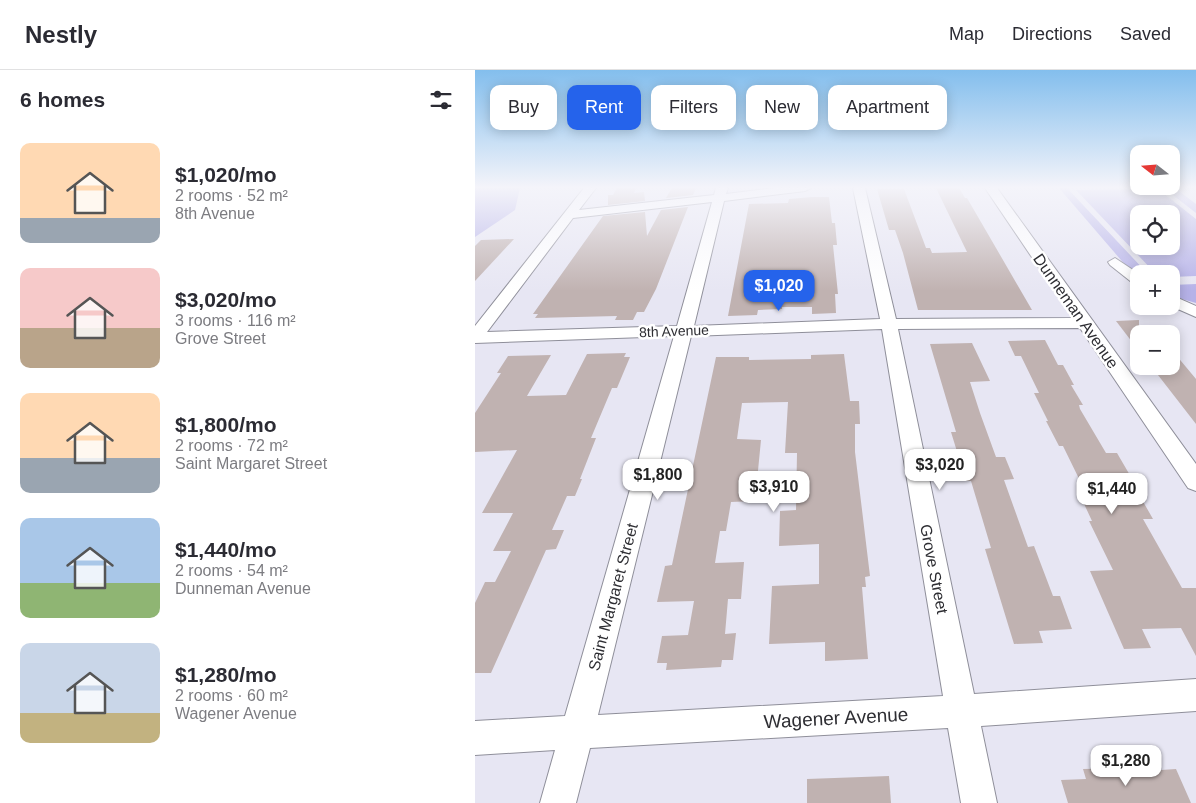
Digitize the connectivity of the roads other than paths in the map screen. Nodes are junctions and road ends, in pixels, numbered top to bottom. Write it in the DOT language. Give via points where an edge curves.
graph roads {
  1 [pos="564,222"];
  2 [pos="713,222"];
  3 [pos="867,222"];
  4 [pos="1015,222"];
  5 [pos="1115,262"];
  6 [pos="1130,274"];
  7 [pos="1180,304"];
  8 [pos="1196,312"];
  9 [pos="1084,323"];
  10 [pos="889,324"];
  11 [pos="682,331"];
  12 [pos="475,338"];
  13 [pos="1196,482"];
  14 [pos="1196,695"];
  15 [pos="961,711"];
  16 [pos="577,733"];
  17 [pos="475,738"];
  18 [pos="558,803"];
  19 [pos="979,803"];
  1 -- 12 [label="street"];
  2 -- 11 [label="street, Saint Margaret Street"];
  3 -- 10 [label="street, Grove Street"];
  4 -- 9 [label="street, Dunneman Avenue"];
  5 -- 6 [label="street"];
  7 -- 8 [label="street"];
  9 -- 10 [label="street, 8th Avenue"];
  9 -- 13 [label="street, Dunneman Avenue"];
  10 -- 11 [label="street, 8th Avenue"];
  10 -- 15 [label="street, Grove Street"];
  11 -- 12 [label="street, 8th Avenue"];
  11 -- 16 [label="street, Saint Margaret Street"];
  14 -- 15 [label="street, Wagener Avenue"];
  15 -- 16 [label="street, Wagener Avenue"];
  15 -- 19 [label="street, Grove Street"];
  16 -- 17 [label="street, Wagener Avenue"];
  16 -- 18 [label="street, Saint Margaret Street"];
}
